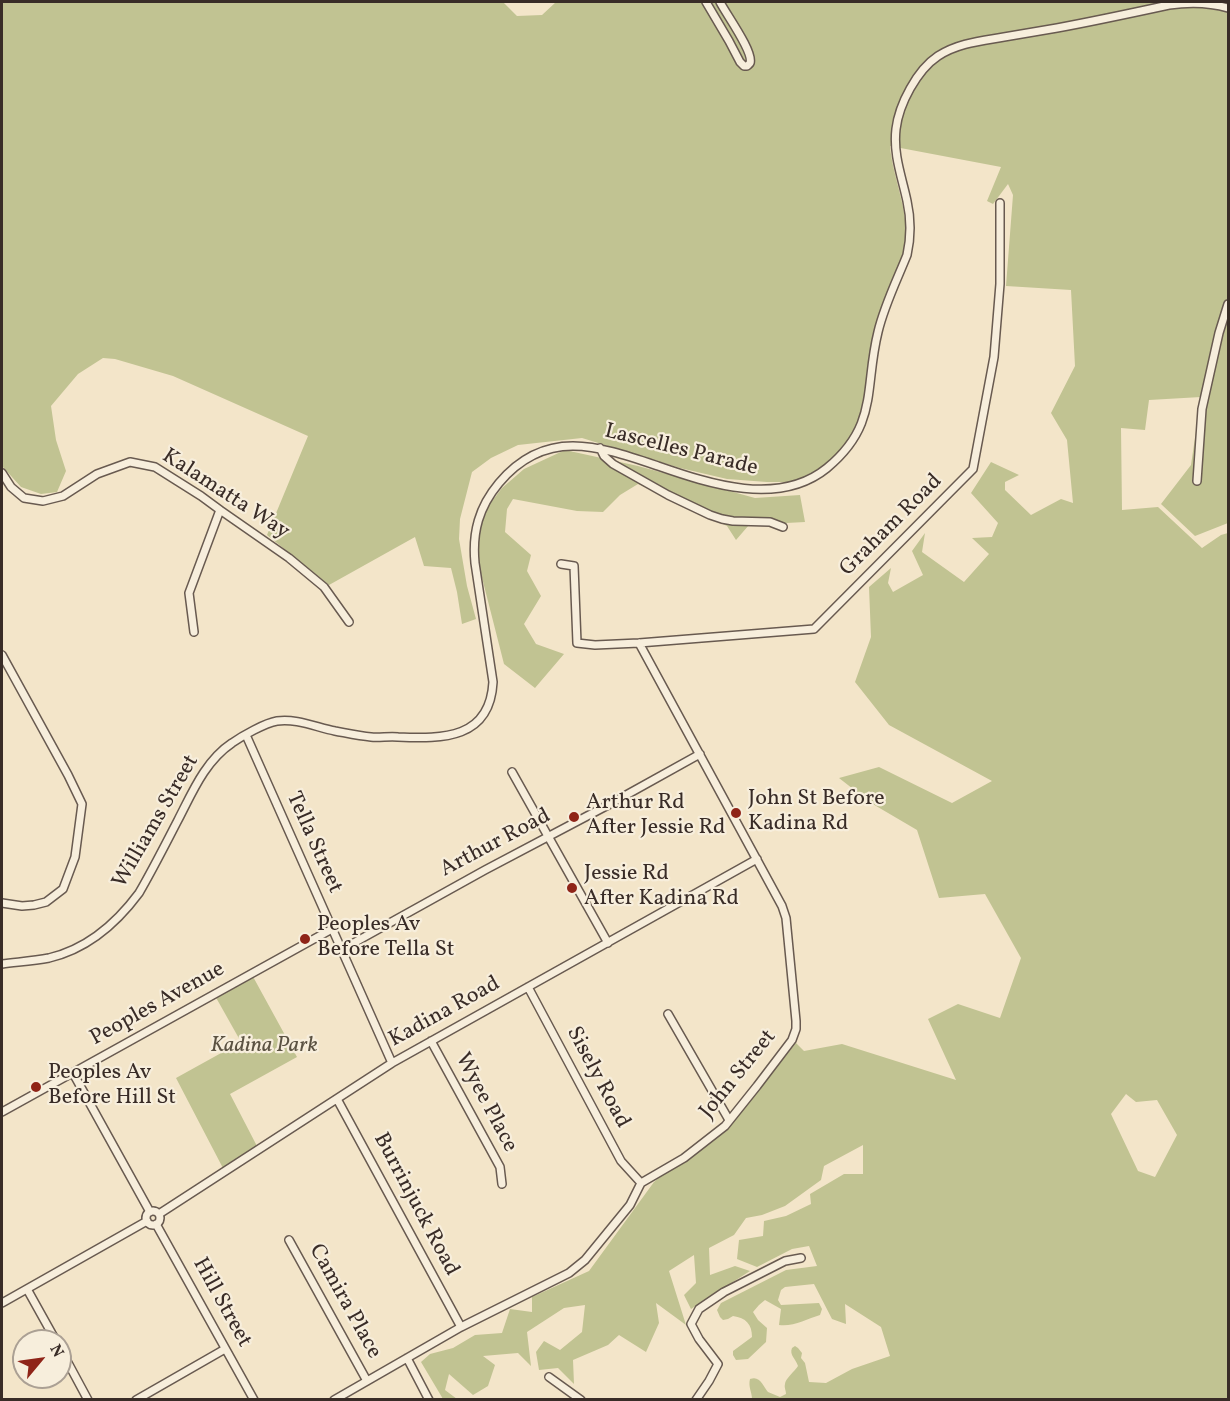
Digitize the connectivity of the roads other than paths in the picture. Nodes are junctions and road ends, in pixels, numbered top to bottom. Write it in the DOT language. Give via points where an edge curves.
graph roads {
  1 [pos="706,2"];
  2 [pos="720,2"];
  3 [pos="1228,8"];
  4 [pos="1000,203"];
  5 [pos="1228,304"];
  6 [pos="600,448"];
  7 [pos="2,473"];
  8 [pos="1197,481"];
  9 [pos="220,510"];
  10 [pos="783,527"];
  11 [pos="561,564"];
  12 [pos="349,622"];
  13 [pos="194,632"];
  14 [pos="639,643"];
  15 [pos="2,655"];
  16 [pos="246,735"];
  17 [pos="700,753"];
  18 [pos="512,772"];
  19 [pos="548,836"];
  20 [pos="758,860"];
  21 [pos="2,903"];
  22 [pos="332,929"];
  23 [pos="608,943"];
  24 [pos="342,950"];
  25 [pos="2,964"];
  26 [pos="528,987"];
  27 [pos="668,1014"];
  28 [pos="431,1041"];
  29 [pos="392,1064"];
  30 [pos="73,1072"];
  31 [pos="337,1099"];
  32 [pos="2,1112"];
  33 [pos="729,1120"];
  34 [pos="641,1183"];
  35 [pos="502,1184"];
  36 [pos="150,1212"];
  37 [pos="159,1214"];
  38 [pos="147,1221"];
  39 [pos="156,1224"];
  40 [pos="289,1240"];
  41 [pos="801,1258"];
  42 [pos="27,1289"];
  43 [pos="2,1303"];
  44 [pos="461,1328"];
  45 [pos="49,1329"];
  46 [pos="225,1349"];
  47 [pos="407,1358"];
  48 [pos="72,1370"];
  49 [pos="549,1377"];
  50 [pos="367,1381"];
  51 [pos="88,1400"];
  52 [pos="136,1400"];
  53 [pos="254,1400"];
  54 [pos="334,1400"];
  55 [pos="429,1400"];
  56 [pos="581,1400"];
  57 [pos="696,1400"];
  1 -- 2 [label="street" via="740,62 747,66 748,50"];
  3 -- 6 [label="street, Lascelles Parade" via="1182,3 974,42 956,47 926,66 898,117 898,169 910,214 909,245 878,329 866,413 848,448 816,476 779,489 739,487 691,477"];
  4 -- 14 [label="street, Graham Road" via="1000,284 994,357 973,469 814,629"];
  5 -- 8 [label="street" via="1202,409"];
  6 -- 10 [label="street" via="613,464 710,515"];
  6 -- 16 [label="street, Lascelles Parade" via="563,447 526,459 501,482 479,517 474,555 493,682 487,709 476,723 455,735 425,738 372,737 275,721"];
  7 -- 9 [label="street, Kalamatta Way" via="24,498 43,501 63,496 97,474 130,462 155,467"];
  9 -- 12 [label="street, Kalamatta Way" via="290,558 324,587"];
  9 -- 13 [label="street" via="189,592"];
  11 -- 14 [label="street, Graham Road" via="574,566 577,643"];
  14 -- 17 [label="street, John Street"];
  15 -- 21 [label="street" via="82,804 75,857 63,889 46,902 34,905"];
  16 -- 22 [label="street, Tella Street"];
  16 -- 25 [label="street, Williams Street" via="218,754 197,782 139,893 112,924 62,954"];
  17 -- 19 [label="street, Arthur Road"];
  17 -- 20 [label="street, John Street"];
  18 -- 19 [label="street"];
  19 -- 23 [label="street"];
  19 -- 24 [label="street, Arthur Road"];
  20 -- 23 [label="street, Kadina Road"];
  20 -- 33 [label="street, John Street" via="786,918 796,1029 792,1040"];
  22 -- 24 [label="street, Tella Street"];
  22 -- 30 [label="street, Peoples Avenue"];
  23 -- 26 [label="street, Kadina Road"];
  24 -- 29 [label="street, Tella Street"];
  26 -- 28 [label="street, Kadina Road"];
  26 -- 34 [label="street, Sisely Road" via="621,1161"];
  27 -- 33 [label="street"];
  28 -- 29 [label="street, Kadina Road"];
  28 -- 35 [label="street, Wyee Place" via="500,1167"];
  29 -- 31 [label="street, Kadina Road"];
  30 -- 32 [label="street, Peoples Avenue"];
  30 -- 36 [label="street"];
  31 -- 37 [label="street, Kadina Road"];
  31 -- 44 [label="street, Burrinjuck Road"];
  33 -- 34 [label="street, John Street" via="684,1158"];
  34 -- 44 [label="street" via="630,1205 585,1260 569,1273"];
  36 -- 37 [label="street"];
  36 -- 38 [label="street"];
  37 -- 39 [label="street"];
  38 -- 39 [label="street"];
  38 -- 42 [label="street"];
  39 -- 46 [label="street, Hill Street"];
  40 -- 50 [label="street, Camira Place"];
  41 -- 57 [label="street" via="785,1261 699,1309 691,1324 718,1364"];
  42 -- 43 [label="street"];
  42 -- 45 [label="street"];
  44 -- 47 [label="street"];
  46 -- 52 [label="street"];
  46 -- 53 [label="street, Hill Street"];
  47 -- 50 [label="street"];
  47 -- 55 [label="street"];
  48 -- 51 [label="street"];
  49 -- 56 [label="street"];
  50 -- 54 [label="street"];
}
